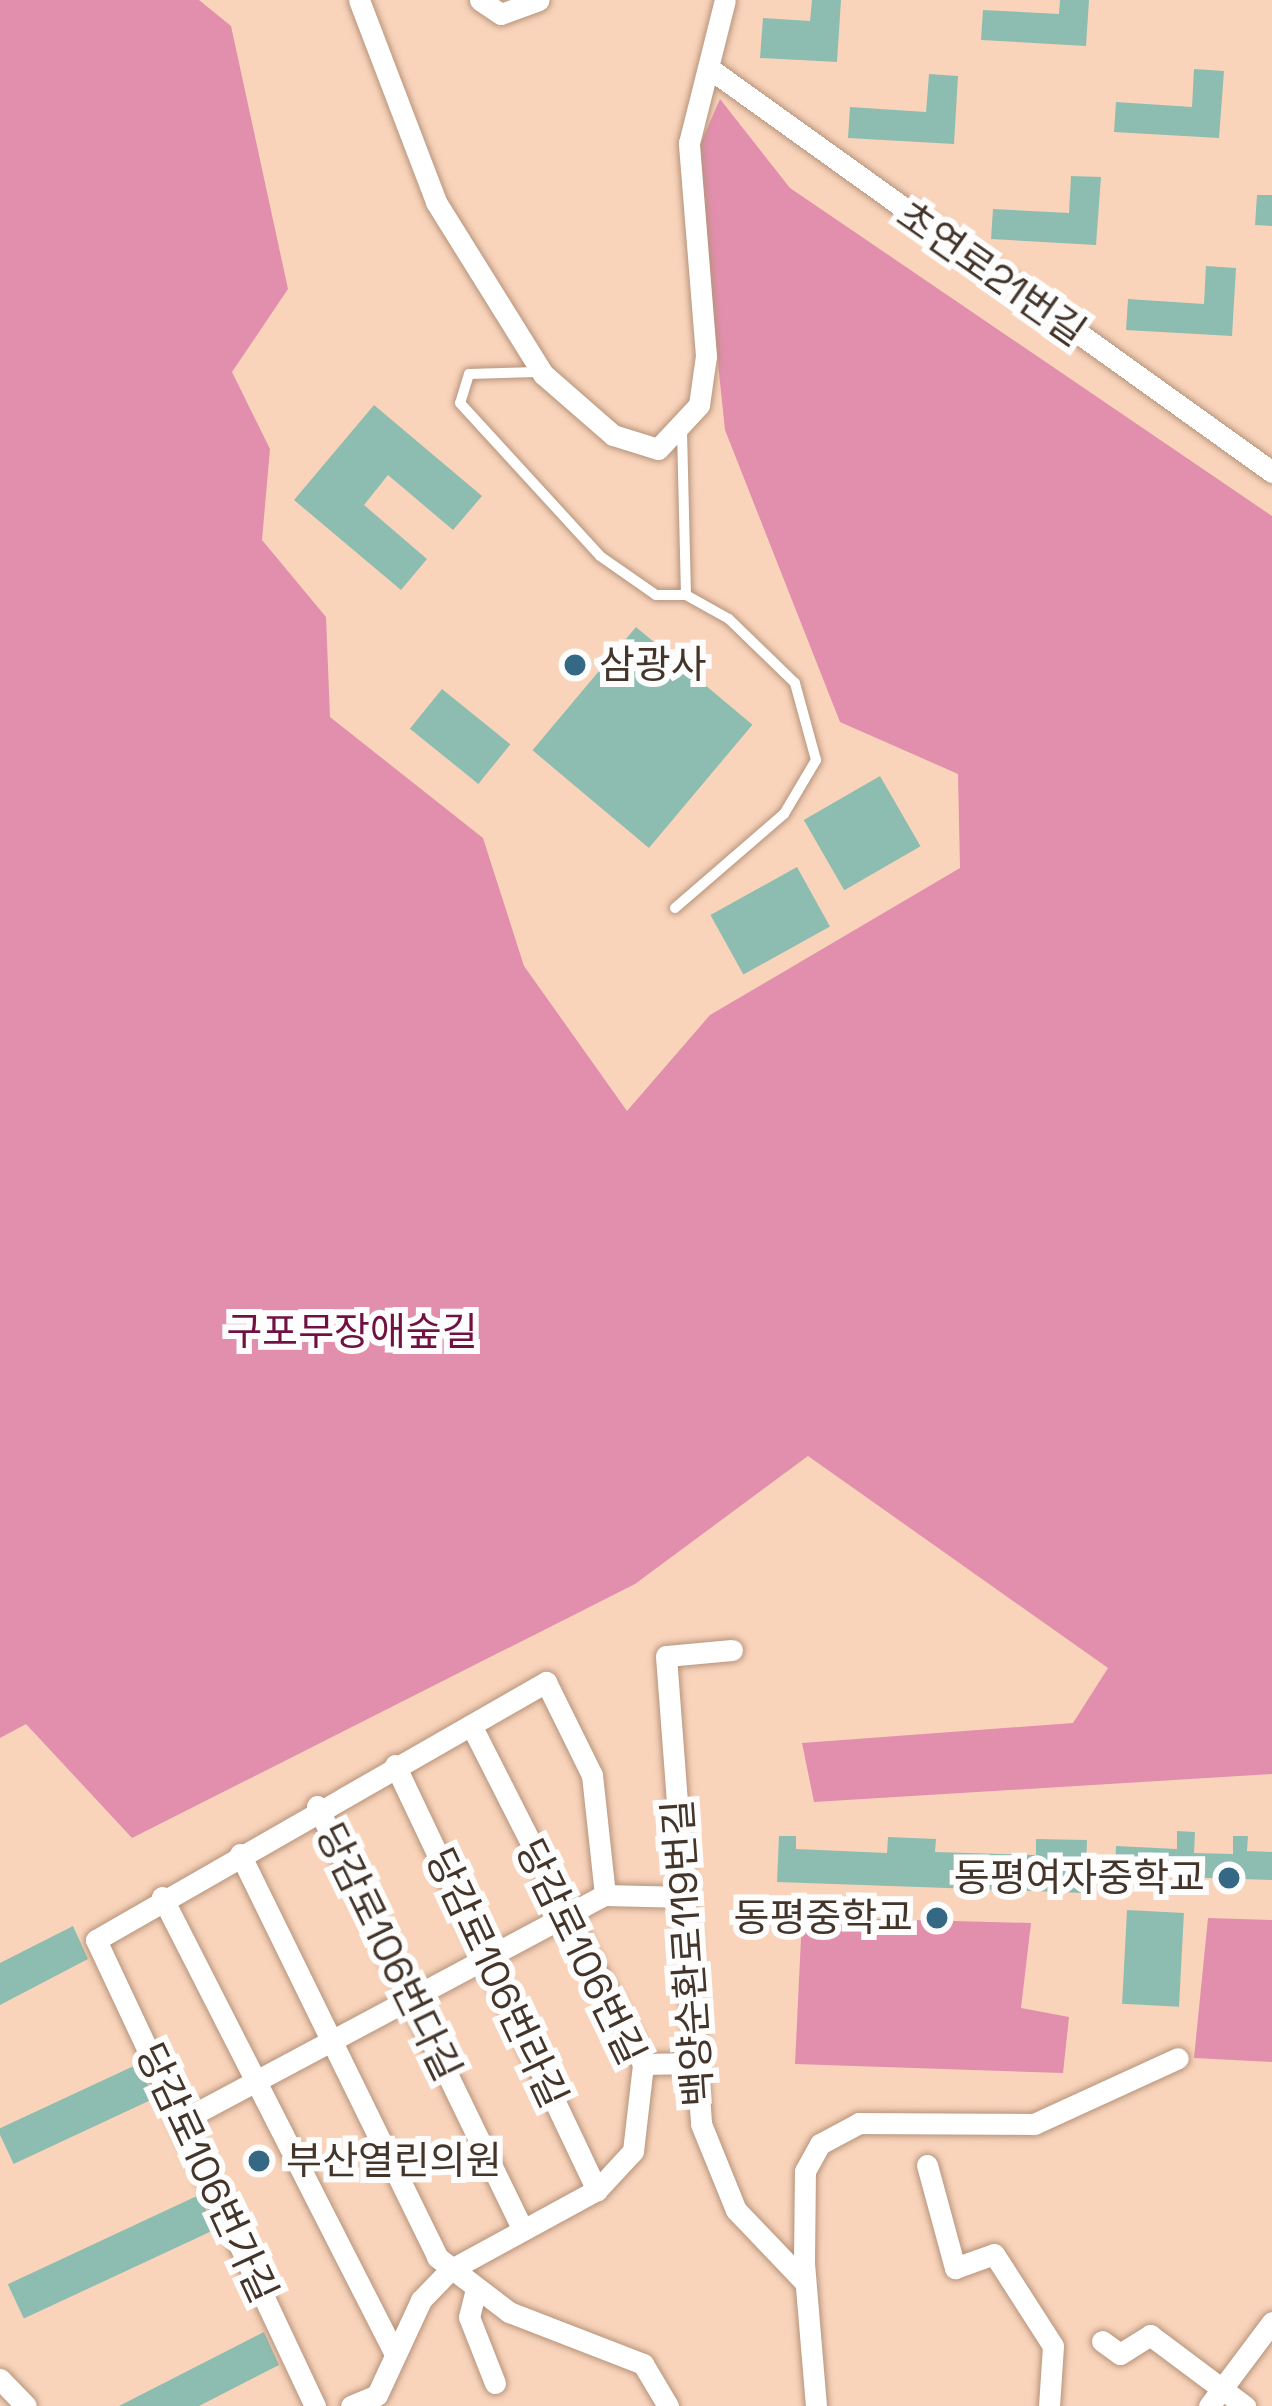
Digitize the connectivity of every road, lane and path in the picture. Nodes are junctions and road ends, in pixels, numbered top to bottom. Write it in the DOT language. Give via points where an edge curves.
graph roads {
  1 [pos="358,0"];
  2 [pos="480,0"];
  3 [pos="539,0"];
  4 [pos="725,0"];
  5 [pos="713,71"];
  6 [pos="543,374"];
  7 [pos="682,434"];
  8 [pos="1272,472"];
  9 [pos="686,595"];
  10 [pos="675,908"];
  11 [pos="732,1650"];
  12 [pos="471,1725"];
  13 [pos="395,1765"];
  14 [pos="317,1806"];
  15 [pos="240,1854"];
  16 [pos="605,1895"];
  17 [pos="162,1897"];
  18 [pos="685,1897"];
  19 [pos="562,1920"];
  20 [pos="487,1960"];
  21 [pos="412,2000"];
  22 [pos="332,2047"];
  23 [pos="1178,2058"];
  24 [pos="694,2063"];
  25 [pos="643,2065"];
  26 [pos="255,2086"];
  27 [pos="182,2120"];
  28 [pos="927,2164"];
  29 [pos="597,2190"];
  30 [pos="522,2228"];
  31 [pos="450,2270"];
  32 [pos="803,2280"];
  33 [pos="476,2289"];
  34 [pos="1272,2322"];
  35 [pos="1102,2341"];
  36 [pos="395,2354"];
  37 [pos="0,2379"];
  38 [pos="495,2383"];
  39 [pos="1215,2397"];
  40 [pos="26,2406"];
  41 [pos="315,2406"];
  42 [pos="351,2406"];
  43 [pos="668,2406"];
  44 [pos="815,2406"];
  45 [pos="1049,2406"];
  46 [pos="1245,2406"];
  1 -- 6 [label="street" via="436,202"];
  2 -- 3 [label="street" via="501,14"];
  4 -- 5 [label="street"];
  5 -- 7 [label="street" via="688,143 706,356"];
  5 -- 8 [label="street, 초연로21번길"];
  6 -- 7 [label="street" via="613,435 658,449"];
  6 -- 9 [label="lane" via="470,374 460,403 599,556 656,595"];
  7 -- 9 [label="lane"];
  9 -- 10 [label="lane" via="729,619 795,683 816,760 811,785 784,814"];
  11 -- 18 [label="street, 백양순환로119번길" via="666,1656"];
  12 -- 13 [label="street"];
  12 -- 16 [label="street" via="546,1682 592,1775"];
  12 -- 19 [label="street, 당감로106번길"];
  13 -- 14 [label="street"];
  13 -- 20 [label="street, 당감로106번라길"];
  14 -- 15 [label="street"];
  14 -- 21 [label="street, 당감로106번다길"];
  15 -- 17 [label="street"];
  15 -- 22 [label="street"];
  16 -- 18 [label="street"];
  16 -- 19 [label="street"];
  17 -- 26 [label="street"];
  17 -- 27 [label="street, 당감로106번가길" via="96,1940"];
  18 -- 24 [label="street, 백양순환로119번길"];
  19 -- 20 [label="street"];
  19 -- 25 [label="street, 당감로106번길"];
  20 -- 21 [label="street"];
  20 -- 29 [label="street, 당감로106번라길"];
  21 -- 22 [label="street"];
  21 -- 30 [label="street, 당감로106번다길"];
  22 -- 26 [label="street"];
  22 -- 31 [label="street"];
  23 -- 32 [label="street" via="1034,2124 838,2129 806,2171"];
  24 -- 25 [label="street"];
  24 -- 32 [label="street, 백양순환로119번길" via="701,2124 736,2210"];
  25 -- 29 [label="street, 당감로106번길" via="633,2152"];
  26 -- 27 [label="street"];
  26 -- 36 [label="street"];
  27 -- 41 [label="street, 당감로106번가길"];
  28 -- 45 [label="street" via="955,2268 994,2254 1053,2346"];
  29 -- 30 [label="street, 당감로106번길"];
  30 -- 31 [label="street, 당감로106번길"];
  31 -- 33 [label="street"];
  31 -- 36 [label="street, 당감로106번길"];
  32 -- 44 [label="street"];
  33 -- 38 [label="street" via="469,2317"];
  33 -- 43 [label="street" via="644,2364"];
  34 -- 39 [label="street"];
  35 -- 39 [label="street" via="1120,2354 1150,2335"];
  36 -- 42 [label="street, 당감로106번길" via="377,2395"];
  37 -- 40 [label="street"];
  39 -- 46 [label="street"];
}
